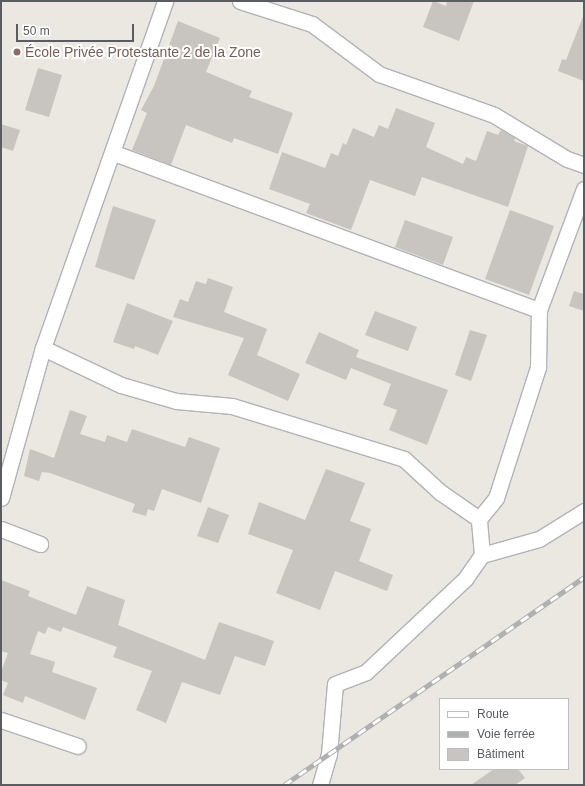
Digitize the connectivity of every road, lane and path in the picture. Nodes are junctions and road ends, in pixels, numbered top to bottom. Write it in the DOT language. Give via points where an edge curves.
graph roads {
  1 [pos="165,1"];
  2 [pos="240,1"];
  3 [pos="114,153"];
  4 [pos="584,165"];
  5 [pos="584,189"];
  6 [pos="539,310"];
  7 [pos="43,348"];
  8 [pos="1,498"];
  9 [pos="584,511"];
  10 [pos="480,518"];
  11 [pos="1,529"];
  12 [pos="40,544"];
  13 [pos="482,555"];
  14 [pos="1,720"];
  15 [pos="78,746"];
  16 [pos="320,785"];
  1 -- 3 [label="street"];
  2 -- 4 [label="street" via="312,24 378,74 494,115 567,159"];
  3 -- 6 [label="street"];
  3 -- 7 [label="street"];
  5 -- 6 [label="street"];
  6 -- 10 [label="street" via="538,367 496,498"];
  7 -- 8 [label="street"];
  7 -- 10 [label="street" via="121,385 176,401 232,406 404,460 440,492"];
  9 -- 13 [label="street" via="539,539"];
  10 -- 13 [label="street"];
  11 -- 12 [label="street"];
  13 -- 16 [label="street" via="465,579 384,652 366,672 335,684 329,754"];
  14 -- 15 [label="street"];
}
